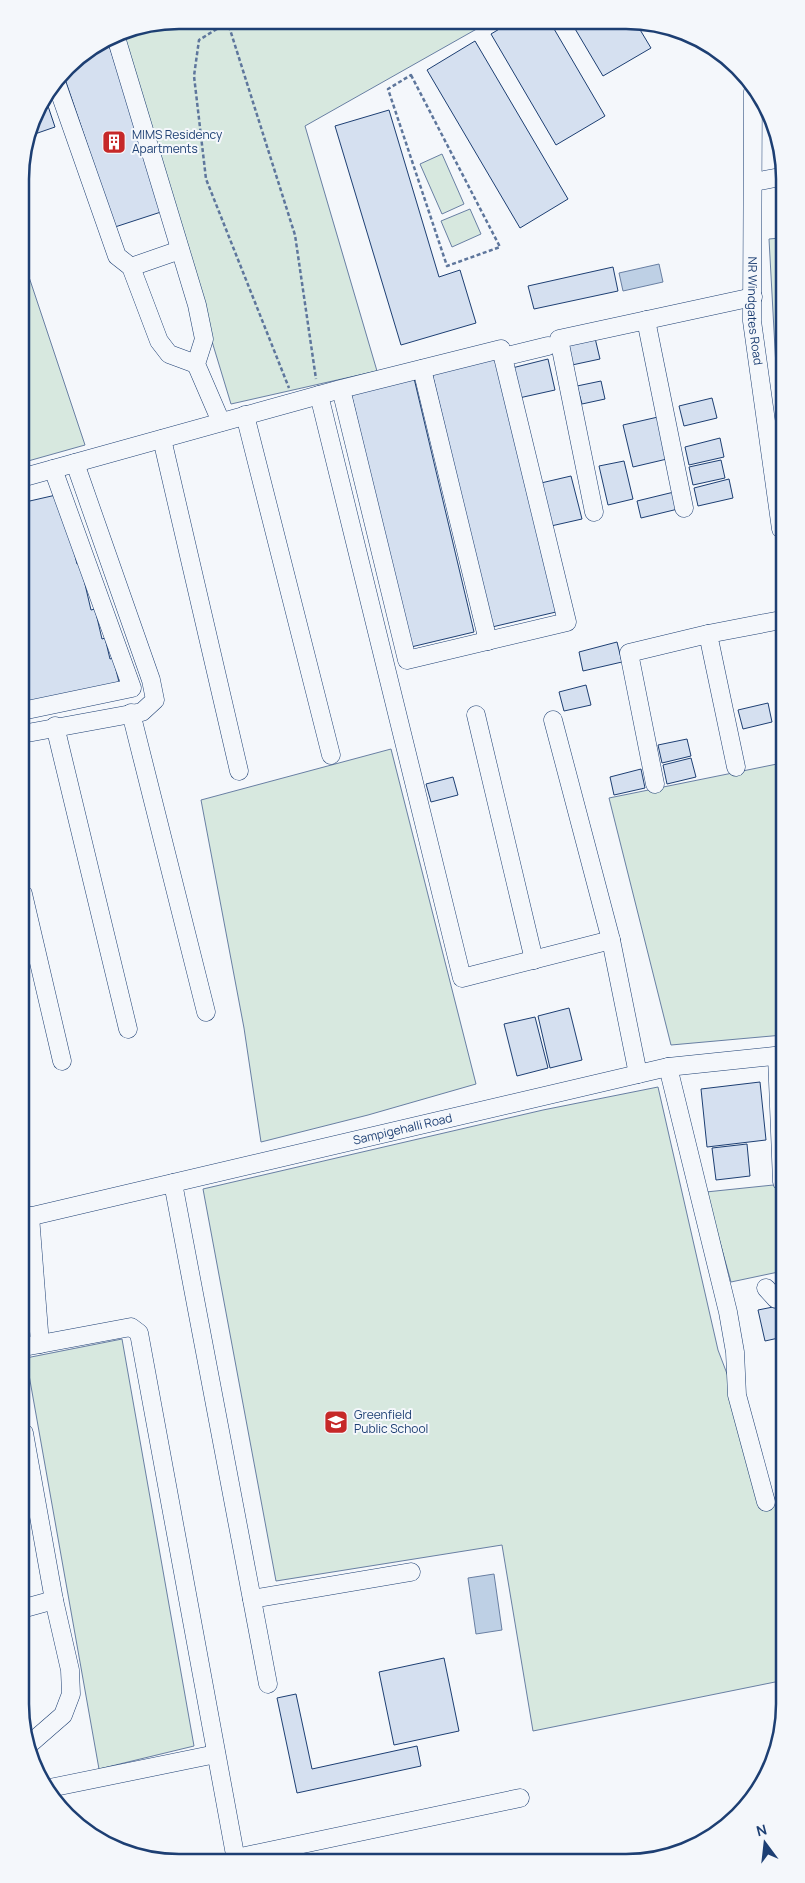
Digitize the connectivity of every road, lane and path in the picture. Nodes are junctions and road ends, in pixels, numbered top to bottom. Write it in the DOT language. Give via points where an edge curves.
graph roads {
  1 [pos="215,29"];
  2 [pos="230,29"];
  3 [pos="117,42"];
  4 [pos="59,89"];
  5 [pos="753,100"];
  6 [pos="776,178"];
  7 [pos="754,182"];
  8 [pos="180,250"];
  9 [pos="447,266"];
  10 [pos="131,267"];
  11 [pos="752,297"];
  12 [pos="646,320"];
  13 [pos="548,346"];
  14 [pos="503,357"];
  15 [pos="196,364"];
  16 [pos="422,368"];
  17 [pos="341,389"];
  18 [pos="319,395"];
  19 [pos="295,402"];
  20 [pos="245,415"];
  21 [pos="221,422"];
  22 [pos="162,439"];
  23 [pos="75,463"];
  24 [pos="53,469"];
  25 [pos="776,474"];
  26 [pos="29,476"];
  27 [pos="684,508"];
  28 [pos="594,512"];
  29 [pos="776,621"];
  30 [pos="708,634"];
  31 [pos="488,641"];
  32 [pos="29,710"];
  33 [pos="131,713"];
  34 [pos="476,715"];
  35 [pos="553,720"];
  36 [pos="55,726"];
  37 [pos="29,732"];
  38 [pos="330,755"];
  39 [pos="736,767"];
  40 [pos="239,771"];
  41 [pos="655,784"];
  42 [pos="29,920"];
  43 [pos="611,940"];
  44 [pos="534,960"];
  45 [pos="206,1012"];
  46 [pos="128,1029"];
  47 [pos="776,1055"];
  48 [pos="62,1061"];
  49 [pos="668,1068"];
  50 [pos="638,1074"];
  51 [pos="173,1183"];
  52 [pos="29,1217"];
  53 [pos="29,1269"];
  54 [pos="766,1288"];
  55 [pos="776,1299"];
  56 [pos="32,1346"];
  57 [pos="29,1461"];
  58 [pos="766,1502"];
  59 [pos="412,1572"];
  60 [pos="252,1599"];
  61 [pos="54,1600"];
  62 [pos="29,1607"];
  63 [pos="268,1684"];
  64 [pos="34,1741"];
  65 [pos="216,1754"];
  66 [pos="54,1787"];
  67 [pos="520,1798"];
  68 [pos="235,1854"];
  69 [pos="259,1854"];
  1 -- 19 [label="path" via="199,40 194,76 206,179"];
  2 -- 18 [label="path" via="294,235"];
  3 -- 8 [label="street"];
  4 -- 10 [label="street" via="117,256"];
  5 -- 7 [label="street, NR Windgates Road"];
  6 -- 7 [label="street"];
  7 -- 11 [label="street, NR Windgates Road"];
  8 -- 10 [label="street"];
  8 -- 15 [label="street" via="204,339"];
  9 -- 9 [label="path" via="388,90 412,75 500,247"];
  10 -- 15 [label="street" via="159,341 169,354"];
  11 -- 12 [label="street"];
  11 -- 25 [label="street, NR Windgates Road" via="752,321"];
  12 -- 27 [label="street"];
  12 -- 28 [label="street" via="558,340"];
  13 -- 14 [label="street"];
  14 -- 16 [label="street" via="501,349"];
  14 -- 31 [label="street" via="567,622"];
  15 -- 21 [label="street"];
  16 -- 17 [label="street"];
  16 -- 31 [label="street"];
  17 -- 18 [label="street"];
  17 -- 31 [label="street" via="407,660"];
  18 -- 19 [label="street"];
  18 -- 44 [label="street" via="462,978"];
  19 -- 20 [label="street"];
  20 -- 21 [label="street"];
  20 -- 38 [label="street"];
  21 -- 22 [label="street"];
  22 -- 23 [label="street"];
  22 -- 40 [label="street"];
  23 -- 24 [label="street"];
  23 -- 33 [label="street" via="151,680 155,700 142,712"];
  24 -- 26 [label="street"];
  24 -- 32 [label="street" via="132,688"];
  29 -- 30 [label="street"];
  30 -- 39 [label="street"];
  30 -- 41 [label="street" via="629,653"];
  33 -- 36 [label="street"];
  33 -- 45 [label="street"];
  34 -- 44 [label="street"];
  35 -- 43 [label="street"];
  36 -- 37 [label="street"];
  36 -- 46 [label="street"];
  42 -- 48 [label="street"];
  43 -- 44 [label="street"];
  43 -- 50 [label="street"];
  47 -- 49 [label="street, Sampigehalli Road"];
  49 -- 50 [label="street, Sampigehalli Road"];
  49 -- 58 [label="street" via="728,1312 735,1352 737,1395"];
  50 -- 51 [label="street, Sampigehalli Road"];
  51 -- 52 [label="street, Sampigehalli Road"];
  51 -- 60 [label="street"];
  53 -- 56 [label="street"];
  54 -- 55 [label="street"];
  56 -- 65 [label="street" via="131,1327 139,1333"];
  57 -- 61 [label="street"];
  59 -- 60 [label="street"];
  60 -- 63 [label="street"];
  61 -- 62 [label="street"];
  61 -- 64 [label="street" via="70,1670 71,1694 63,1715"];
  65 -- 66 [label="street"];
  65 -- 68 [label="street"];
  67 -- 69 [label="street"];
}
